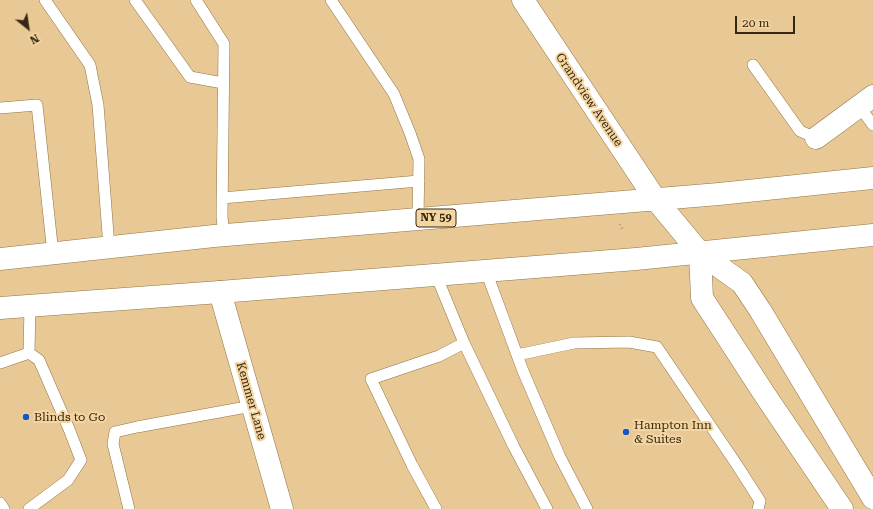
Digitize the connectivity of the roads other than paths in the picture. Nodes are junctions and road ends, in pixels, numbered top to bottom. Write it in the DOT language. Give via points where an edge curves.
graph roads {
  1 [pos="45,0"];
  2 [pos="135,0"];
  3 [pos="196,0"];
  4 [pos="331,0"];
  5 [pos="523,0"];
  6 [pos="753,65"];
  7 [pos="223,83"];
  8 [pos="866,101"];
  9 [pos="0,108"];
  10 [pos="873,125"];
  11 [pos="816,138"];
  12 [pos="873,178"];
  13 [pos="419,181"];
  14 [pos="222,198"];
  15 [pos="656,200"];
  16 [pos="418,219"];
  17 [pos="224,235"];
  18 [pos="873,235"];
  19 [pos="109,247"];
  20 [pos="700,253"];
  21 [pos="52,254"];
  22 [pos="0,260"];
  23 [pos="486,271"];
  24 [pos="436,275"];
  25 [pos="220,292"];
  26 [pos="30,306"];
  27 [pos="0,308"];
  28 [pos="464,343"];
  29 [pos="30,353"];
  30 [pos="517,355"];
  31 [pos="0,363"];
  32 [pos="252,406"];
  33 [pos="873,498"];
  34 [pos="0,503"];
  35 [pos="4,509"];
  36 [pos="29,509"];
  37 [pos="129,509"];
  38 [pos="282,509"];
  39 [pos="436,509"];
  40 [pos="547,509"];
  41 [pos="587,509"];
  42 [pos="758,509"];
  43 [pos="842,509"];
  1 -- 19 [label="lane" via="90,65 98,105"];
  2 -- 7 [label="lane" via="190,77"];
  3 -- 7 [label="lane" via="224,44"];
  4 -- 13 [label="lane" via="394,94 419,159"];
  5 -- 15 [label="main road, Grandview Avenue"];
  6 -- 11 [label="lane" via="800,131"];
  7 -- 14 [label="lane"];
  8 -- 10 [label="lane"];
  8 -- 11 [label="main road"];
  9 -- 21 [label="lane" via="37,105"];
  12 -- 15 [label="main road, NY 59"];
  13 -- 14 [label="lane"];
  13 -- 16 [label="lane"];
  14 -- 17 [label="lane"];
  15 -- 16 [label="main road, NY 59"];
  15 -- 20 [label="main road, Grandview Avenue"];
  16 -- 17 [label="main road, NY 59"];
  17 -- 19 [label="main road, NY 59"];
  18 -- 20 [label="main road"];
  19 -- 21 [label="main road, NY 59"];
  20 -- 23 [label="main road"];
  20 -- 33 [label="main road, Grandview Avenue" via="742,283"];
  20 -- 43 [label="main road" via="702,298"];
  21 -- 22 [label="main road, NY 59"];
  23 -- 24 [label="main road"];
  23 -- 30 [label="lane"];
  24 -- 25 [label="main road"];
  24 -- 28 [label="lane"];
  25 -- 26 [label="main road"];
  25 -- 32 [label="main road, Kemmer Lane"];
  26 -- 27 [label="main road"];
  26 -- 29 [label="lane"];
  28 -- 39 [label="lane" via="439,356 371,379"];
  28 -- 40 [label="lane"];
  29 -- 31 [label="lane"];
  29 -- 36 [label="lane" via="39,360 80,460 68,480"];
  30 -- 41 [label="lane" via="560,457"];
  30 -- 42 [label="lane" via="574,343 629,342 657,346 760,501"];
  32 -- 37 [label="lane" via="115,432 113,444"];
  32 -- 38 [label="main road, Kemmer Lane"];
  34 -- 35 [label="lane"];
}
